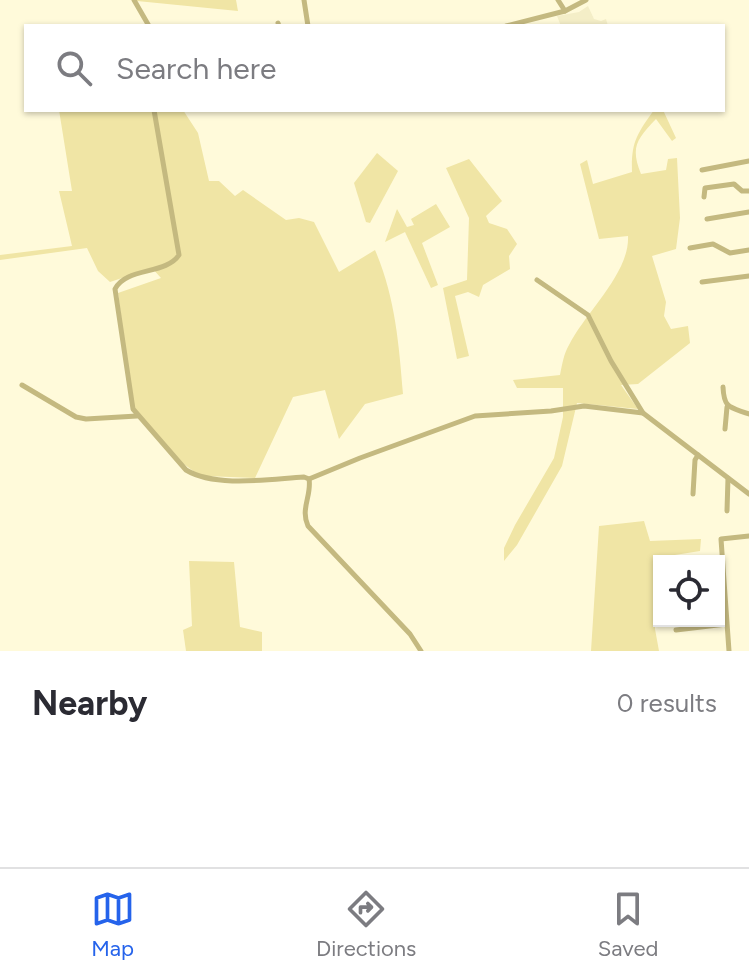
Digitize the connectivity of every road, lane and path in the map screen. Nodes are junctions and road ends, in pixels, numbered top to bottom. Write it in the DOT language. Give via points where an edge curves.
graph roads {
  1 [pos="134,0"];
  2 [pos="304,0"];
  3 [pos="558,0"];
  4 [pos="586,0"];
  5 [pos="565,11"];
  6 [pos="148,24"];
  7 [pos="308,24"];
  8 [pos="512,24"];
  9 [pos="154,112"];
  10 [pos="749,161"];
  11 [pos="702,170"];
  12 [pos="749,191"];
  13 [pos="704,197"];
  14 [pos="749,212"];
  15 [pos="707,219"];
  16 [pos="690,248"];
  17 [pos="749,250"];
  18 [pos="749,276"];
  19 [pos="537,280"];
  20 [pos="702,282"];
  21 [pos="22,385"];
  22 [pos="723,387"];
  23 [pos="727,406"];
  24 [pos="643,413"];
  25 [pos="749,414"];
  26 [pos="137,416"];
  27 [pos="725,429"];
  28 [pos="698,455"];
  29 [pos="728,477"];
  30 [pos="309,479"];
  31 [pos="693,494"];
  32 [pos="749,494"];
  33 [pos="727,511"];
  34 [pos="749,536"];
  35 [pos="726,624"];
  36 [pos="676,630"];
  37 [pos="421,651"];
  38 [pos="729,651"];
  1 -- 6 [label="street"];
  2 -- 7 [label="street"];
  3 -- 5 [label="street"];
  4 -- 5 [label="street"];
  5 -- 8 [label="street"];
  9 -- 26 [label="street" via="179,255 120,281 115,289 130,402"];
  10 -- 11 [label="street"];
  12 -- 13 [label="street" via="735,184 705,188"];
  14 -- 15 [label="street"];
  16 -- 17 [label="street" via="713,244 730,253"];
  18 -- 20 [label="street"];
  19 -- 24 [label="street" via="588,315"];
  21 -- 26 [label="street" via="76,417"];
  22 -- 23 [label="street"];
  23 -- 25 [label="street"];
  23 -- 27 [label="street"];
  24 -- 28 [label="street"];
  24 -- 30 [label="street" via="584,406 484,415"];
  26 -- 30 [label="street" via="196,476"];
  28 -- 29 [label="street"];
  28 -- 31 [label="street"];
  29 -- 32 [label="street"];
  29 -- 33 [label="street"];
  30 -- 37 [label="street" via="304,516 308,526"];
  34 -- 35 [label="street" via="721,539"];
  35 -- 36 [label="street"];
  35 -- 38 [label="street"];
}
